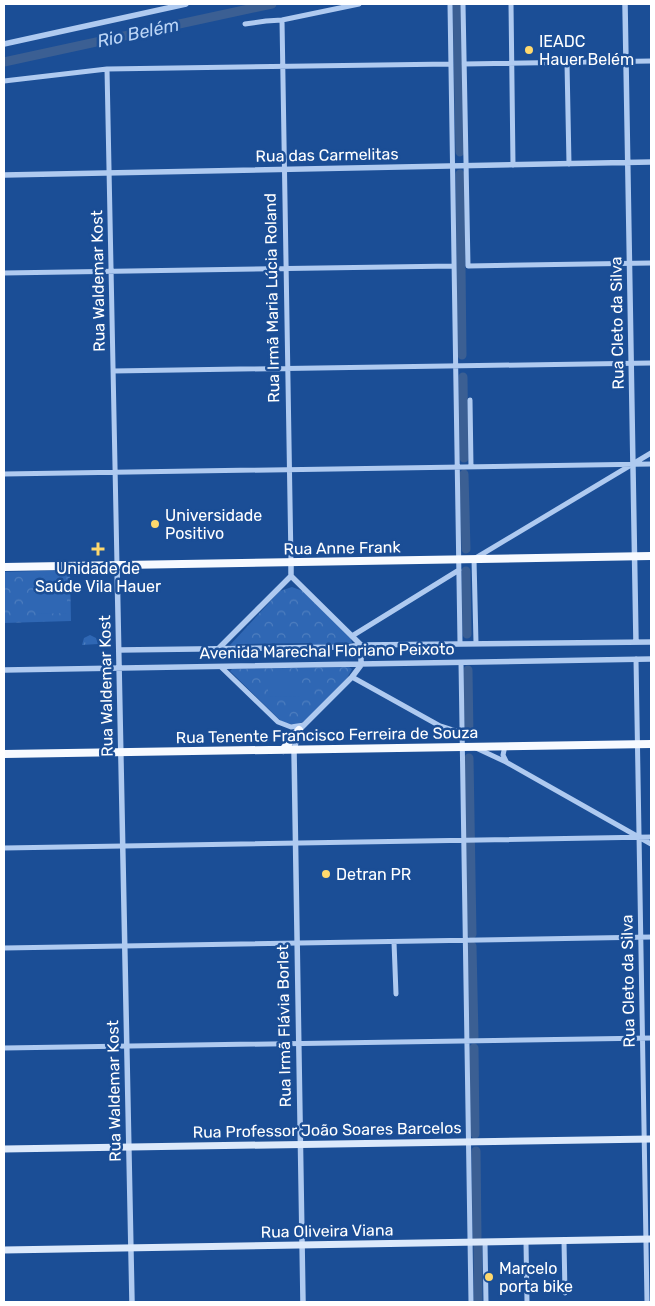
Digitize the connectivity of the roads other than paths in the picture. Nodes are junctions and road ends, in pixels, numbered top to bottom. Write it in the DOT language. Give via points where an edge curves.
graph roads {
  1 [pos="186,4"];
  2 [pos="359,4"];
  3 [pos="450,4"];
  4 [pos="463,4"];
  5 [pos="511,4"];
  6 [pos="625,4"];
  7 [pos="282,20"];
  8 [pos="245,24"];
  9 [pos="4,44"];
  10 [pos="651,61"];
  11 [pos="626,62"];
  12 [pos="512,63"];
  13 [pos="567,63"];
  14 [pos="450,64"];
  15 [pos="464,64"];
  16 [pos="282,67"];
  17 [pos="107,69"];
  18 [pos="4,80"];
  19 [pos="651,162"];
  20 [pos="628,163"];
  21 [pos="569,164"];
  22 [pos="513,165"];
  23 [pos="452,166"];
  24 [pos="466,166"];
  25 [pos="284,169"];
  26 [pos="109,173"];
  27 [pos="4,175"];
  28 [pos="630,263"];
  29 [pos="651,263"];
  30 [pos="454,266"];
  31 [pos="286,269"];
  32 [pos="111,272"];
  33 [pos="4,273"];
  34 [pos="631,364"];
  35 [pos="651,364"];
  36 [pos="456,366"];
  37 [pos="287,369"];
  38 [pos="113,372"];
  39 [pos="470,400"];
  40 [pos="651,453"];
  41 [pos="633,464"];
  42 [pos="651,464"];
  43 [pos="457,467"];
  44 [pos="471,467"];
  45 [pos="289,470"];
  46 [pos="115,472"];
  47 [pos="4,474"];
  48 [pos="651,556"];
  49 [pos="634,557"];
  50 [pos="474,559"];
  51 [pos="459,560"];
  52 [pos="290,562"];
  53 [pos="117,565"];
  54 [pos="4,567"];
  55 [pos="459,570"];
  56 [pos="291,576"];
  57 [pos="352,636"];
  58 [pos="636,642"];
  59 [pos="651,642"];
  60 [pos="460,643"];
  61 [pos="476,643"];
  62 [pos="361,644"];
  63 [pos="218,648"];
  64 [pos="119,650"];
  65 [pos="636,659"];
  66 [pos="651,659"];
  67 [pos="461,663"];
  68 [pos="360,664"];
  69 [pos="220,667"];
  70 [pos="119,668"];
  71 [pos="4,670"];
  72 [pos="352,676"];
  73 [pos="302,728"];
  74 [pos="462,733"];
  75 [pos="638,744"];
  76 [pos="651,744"];
  77 [pos="506,746"];
  78 [pos="462,747"];
  79 [pos="474,747"];
  80 [pos="283,750"];
  81 [pos="294,750"];
  82 [pos="121,752"];
  83 [pos="4,754"];
  84 [pos="506,762"];
  85 [pos="651,837"];
  86 [pos="639,838"];
  87 [pos="465,840"];
  88 [pos="295,843"];
  89 [pos="651,844"];
  90 [pos="123,846"];
  91 [pos="4,848"];
  92 [pos="641,937"];
  93 [pos="651,937"];
  94 [pos="465,940"];
  95 [pos="394,942"];
  96 [pos="297,943"];
  97 [pos="125,946"];
  98 [pos="4,948"];
  99 [pos="396,994"];
  100 [pos="643,1038"];
  101 [pos="651,1038"];
  102 [pos="467,1041"];
  103 [pos="298,1043"];
  104 [pos="127,1046"];
  105 [pos="4,1048"];
  106 [pos="648,1139"];
  107 [pos="469,1142"];
  108 [pos="300,1144"];
  109 [pos="129,1147"];
  110 [pos="4,1149"];
  111 [pos="649,1239"];
  112 [pos="564,1241"];
  113 [pos="470,1242"];
  114 [pos="485,1242"];
  115 [pos="526,1242"];
  116 [pos="302,1245"];
  117 [pos="131,1248"];
  118 [pos="4,1250"];
  119 [pos="565,1293"];
  120 [pos="132,1302"];
  121 [pos="303,1302"];
  122 [pos="471,1302"];
  123 [pos="486,1302"];
  124 [pos="527,1302"];
  125 [pos="647,1302"];
  1 -- 9 [label="street"];
  2 -- 7 [label="street"];
  3 -- 14 [label="street"];
  4 -- 15 [label="street"];
  5 -- 12 [label="street"];
  6 -- 11 [label="street, Rua Cleto da Silva"];
  7 -- 8 [label="street"];
  7 -- 16 [label="street, Rua Irmã Maria Lúcia Roland"];
  10 -- 11 [label="street"];
  11 -- 13 [label="street"];
  11 -- 20 [label="street, Rua Cleto da Silva"];
  12 -- 13 [label="street"];
  12 -- 15 [label="street"];
  12 -- 22 [label="street"];
  13 -- 21 [label="street"];
  14 -- 16 [label="street"];
  14 -- 23 [label="street"];
  15 -- 24 [label="street"];
  16 -- 17 [label="street"];
  16 -- 25 [label="street, Rua Irmã Maria Lúcia Roland"];
  17 -- 18 [label="street"];
  17 -- 26 [label="street, Rua Waldemar Kost"];
  19 -- 20 [label="street, Rua das Carmelitas"];
  20 -- 21 [label="street, Rua das Carmelitas"];
  20 -- 28 [label="street, Rua Cleto da Silva"];
  21 -- 22 [label="street, Rua das Carmelitas"];
  22 -- 24 [label="street, Rua das Carmelitas"];
  23 -- 24 [label="street, Rua das Carmelitas"];
  23 -- 25 [label="street, Rua das Carmelitas"];
  23 -- 30 [label="street"];
  24 -- 28 [label="street" via="468,266"];
  25 -- 26 [label="street, Rua das Carmelitas"];
  25 -- 31 [label="street, Rua Irmã Maria Lúcia Roland"];
  26 -- 27 [label="street, Rua das Carmelitas"];
  26 -- 32 [label="street, Rua Waldemar Kost"];
  28 -- 29 [label="street"];
  28 -- 34 [label="street, Rua Cleto da Silva"];
  30 -- 31 [label="street"];
  30 -- 36 [label="street"];
  31 -- 32 [label="street"];
  31 -- 37 [label="street, Rua Irmã Maria Lúcia Roland"];
  32 -- 33 [label="street"];
  32 -- 38 [label="street, Rua Waldemar Kost"];
  34 -- 35 [label="street"];
  34 -- 36 [label="street"];
  34 -- 41 [label="street, Rua Cleto da Silva"];
  36 -- 37 [label="street"];
  36 -- 43 [label="street"];
  37 -- 38 [label="street"];
  37 -- 45 [label="street, Rua Irmã Maria Lúcia Roland"];
  38 -- 46 [label="street, Rua Waldemar Kost"];
  39 -- 44 [label="street"];
  40 -- 41 [label="street"];
  41 -- 42 [label="street"];
  41 -- 44 [label="street"];
  41 -- 49 [label="street, Rua Cleto da Silva"];
  41 -- 50 [label="street"];
  43 -- 44 [label="street"];
  43 -- 45 [label="street"];
  43 -- 51 [label="street"];
  45 -- 46 [label="street"];
  45 -- 52 [label="street, Rua Irmã Maria Lúcia Roland"];
  46 -- 47 [label="street"];
  46 -- 53 [label="street, Rua Waldemar Kost"];
  48 -- 49 [label="main road, Rua Anne Frank"];
  49 -- 50 [label="main road, Rua Anne Frank"];
  49 -- 58 [label="street, Rua Cleto da Silva"];
  50 -- 51 [label="main road, Rua Anne Frank"];
  50 -- 61 [label="street"];
  51 -- 52 [label="main road, Rua Anne Frank"];
  51 -- 55 [label="street"];
  52 -- 53 [label="main road, Rua Anne Frank"];
  52 -- 56 [label="street, Rua Irmã Maria Lúcia Roland"];
  53 -- 54 [label="main road, Rua Anne Frank"];
  53 -- 64 [label="street, Rua Waldemar Kost"];
  55 -- 57 [label="street"];
  55 -- 60 [label="street"];
  56 -- 57 [label="street"];
  56 -- 63 [label="street"];
  57 -- 62 [label="street"];
  58 -- 59 [label="street, Avenida Marechal Floriano Peixoto"];
  58 -- 61 [label="street, Avenida Marechal Floriano Peixoto"];
  60 -- 61 [label="street, Avenida Marechal Floriano Peixoto"];
  60 -- 62 [label="street, Avenida Marechal Floriano Peixoto"];
  62 -- 63 [label="street, Avenida Marechal Floriano Peixoto" via="347,647"];
  62 -- 68 [label="street"];
  63 -- 64 [label="street, Avenida Marechal Floriano Peixoto"];
  64 -- 70 [label="street, Rua Waldemar Kost"];
  65 -- 66 [label="street, Avenida Marechal Floriano Peixoto"];
  65 -- 67 [label="street, Avenida Marechal Floriano Peixoto"];
  65 -- 75 [label="street, Rua Cleto da Silva"];
  67 -- 68 [label="street, Avenida Marechal Floriano Peixoto"];
  67 -- 74 [label="street"];
  68 -- 69 [label="street, Avenida Marechal Floriano Peixoto"];
  68 -- 72 [label="street"];
  69 -- 70 [label="street, Avenida Marechal Floriano Peixoto"];
  69 -- 73 [label="street" via="278,722"];
  70 -- 71 [label="street, Avenida Marechal Floriano Peixoto"];
  70 -- 82 [label="street, Rua Waldemar Kost"];
  72 -- 73 [label="street"];
  72 -- 74 [label="street" via="440,726"];
  73 -- 80 [label="main road"];
  73 -- 81 [label="street, Rua Irmã Flávia Borlet"];
  74 -- 78 [label="street"];
  75 -- 76 [label="main road, Rua Tenente Francisco Ferreira de Souza"];
  75 -- 77 [label="main road, Rua Tenente Francisco Ferreira de Souza"];
  75 -- 86 [label="street, Rua Cleto da Silva"];
  77 -- 79 [label="main road, Rua Tenente Francisco Ferreira de Souza"];
  77 -- 84 [label="street" via="503,754"];
  78 -- 79 [label="main road, Rua Tenente Francisco Ferreira de Souza"];
  78 -- 81 [label="main road, Rua Tenente Francisco Ferreira de Souza"];
  78 -- 87 [label="street"];
  79 -- 84 [label="street"];
  80 -- 81 [label="main road, Rua Tenente Francisco Ferreira de Souza"];
  80 -- 82 [label="main road, Rua Tenente Francisco Ferreira de Souza"];
  81 -- 88 [label="street, Rua Irmã Flávia Borlet"];
  82 -- 83 [label="main road, Rua Tenente Francisco Ferreira de Souza"];
  82 -- 90 [label="street, Rua Waldemar Kost"];
  84 -- 86 [label="street"];
  85 -- 86 [label="street"];
  86 -- 87 [label="street"];
  86 -- 89 [label="street"];
  86 -- 92 [label="street, Rua Cleto da Silva"];
  87 -- 88 [label="street"];
  87 -- 94 [label="street"];
  88 -- 90 [label="street"];
  88 -- 96 [label="street, Rua Irmã Flávia Borlet"];
  90 -- 91 [label="street"];
  90 -- 97 [label="street, Rua Waldemar Kost"];
  92 -- 93 [label="street"];
  92 -- 94 [label="street"];
  92 -- 100 [label="street, Rua Cleto da Silva"];
  94 -- 95 [label="street"];
  94 -- 102 [label="street"];
  95 -- 96 [label="street"];
  95 -- 99 [label="street"];
  96 -- 97 [label="street"];
  96 -- 103 [label="street, Rua Irmã Flávia Borlet"];
  97 -- 98 [label="street"];
  97 -- 104 [label="street, Rua Waldemar Kost"];
  100 -- 101 [label="street"];
  100 -- 102 [label="street"];
  100 -- 106 [label="street, Rua Cleto da Silva"];
  102 -- 103 [label="street"];
  102 -- 107 [label="street"];
  103 -- 104 [label="street"];
  103 -- 108 [label="street, Rua Irmã Flávia Borlet"];
  104 -- 105 [label="street"];
  104 -- 109 [label="street, Rua Waldemar Kost"];
  106 -- 107 [label="main road, Rua Professor João Soares Barcelos"];
  106 -- 111 [label="street, Rua Cleto da Silva"];
  107 -- 108 [label="main road, Rua Professor João Soares Barcelos"];
  107 -- 113 [label="street"];
  108 -- 109 [label="main road, Rua Professor João Soares Barcelos"];
  108 -- 116 [label="street, Rua Irmã Flávia Borlet"];
  109 -- 110 [label="main road, Rua Professor João Soares Barcelos"];
  109 -- 117 [label="street, Rua Waldemar Kost"];
  111 -- 112 [label="main road, Rua Oliveira Viana"];
  111 -- 125 [label="street, Rua Cleto da Silva"];
  112 -- 115 [label="main road, Rua Oliveira Viana"];
  112 -- 119 [label="street"];
  113 -- 114 [label="main road, Rua Oliveira Viana"];
  113 -- 116 [label="main road, Rua Oliveira Viana"];
  113 -- 122 [label="street"];
  114 -- 115 [label="main road, Rua Oliveira Viana"];
  114 -- 123 [label="street"];
  115 -- 124 [label="street"];
  116 -- 117 [label="main road, Rua Oliveira Viana"];
  116 -- 121 [label="street, Rua Irmã Flávia Borlet"];
  117 -- 118 [label="main road, Rua Oliveira Viana"];
  117 -- 120 [label="street, Rua Waldemar Kost"];
}
